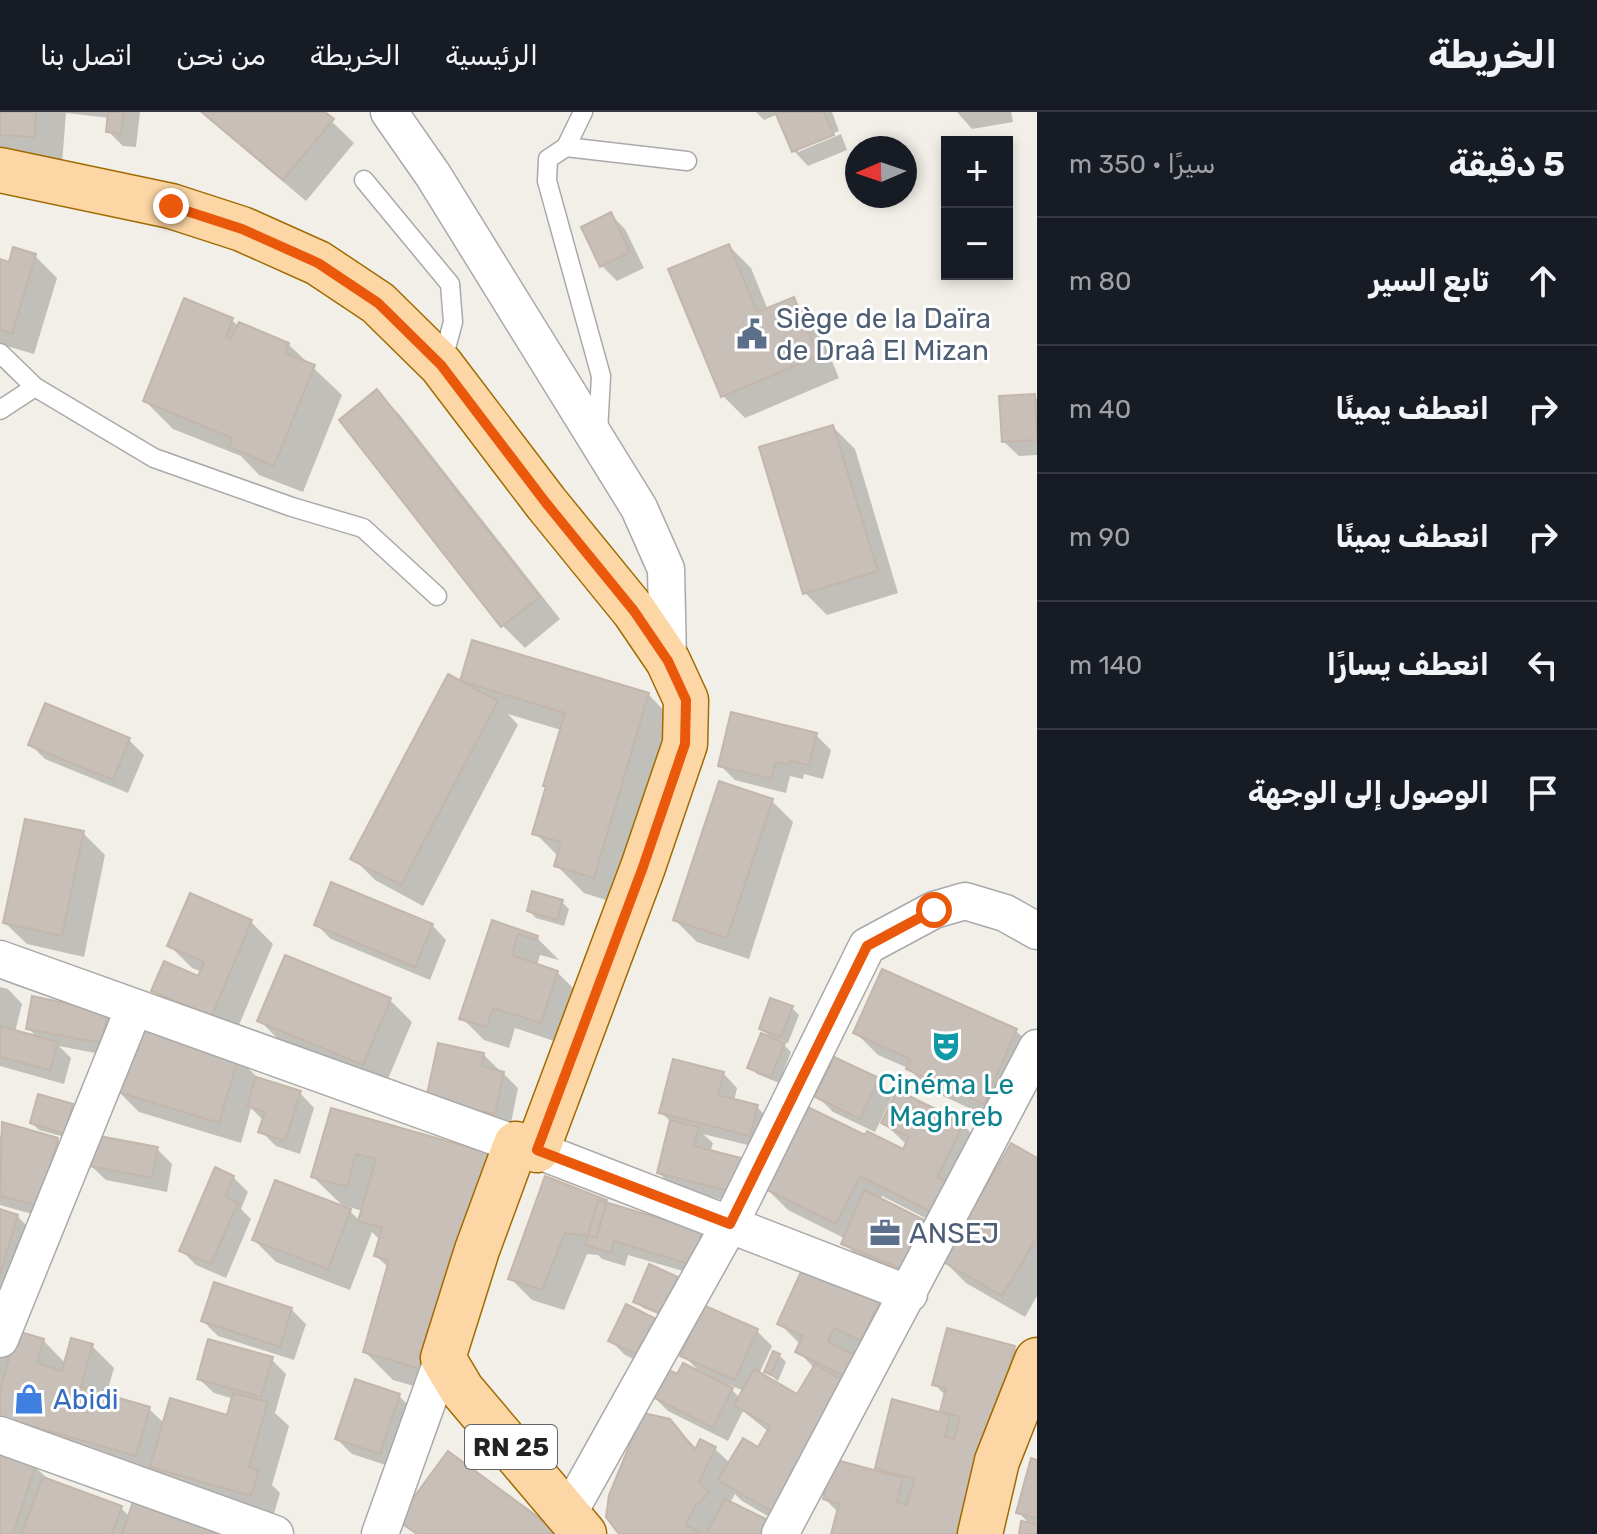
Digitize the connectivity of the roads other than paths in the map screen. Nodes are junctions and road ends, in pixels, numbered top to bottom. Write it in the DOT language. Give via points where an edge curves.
graph roads {
  1 [pos="389,112"];
  2 [pos="583,112"];
  3 [pos="566,147"];
  4 [pos="687,161"];
  5 [pos="0,170"];
  6 [pos="364,180"];
  7 [pos="0,353"];
  8 [pos="441,365"];
  9 [pos="35,387"];
  10 [pos="0,410"];
  11 [pos="598,442"];
  12 [pos="437,596"];
  13 [pos="668,661"];
  14 [pos="1037,931"];
  15 [pos="0,959"];
  16 [pos="134,1008"];
  17 [pos="1037,1048"];
  18 [pos="526,1147"];
  19 [pos="730,1224"];
  20 [pos="909,1294"];
  21 [pos="0,1339"];
  22 [pos="443,1358"];
  23 [pos="1037,1360"];
  24 [pos="0,1435"];
  25 [pos="576,1524"];
  26 [pos="275,1534"];
  27 [pos="380,1534"];
  28 [pos="780,1534"];
  29 [pos="980,1534"];
  1 -- 11 [label="street"];
  2 -- 3 [label="lane"];
  3 -- 4 [label="lane"];
  3 -- 11 [label="lane" via="548,159 547,181 601,376"];
  5 -- 8 [label="main road" via="171,206 318,263 378,303"];
  6 -- 8 [label="lane" via="450,284 453,322"];
  7 -- 9 [label="lane"];
  8 -- 13 [label="main road"];
  9 -- 10 [label="lane"];
  9 -- 12 [label="lane" via="154,458 363,528"];
  11 -- 13 [label="street" via="639,508 666,569"];
  13 -- 18 [label="main road" via="686,700 685,744 643,867"];
  14 -- 19 [label="street" via="1005,913 965,901 934,910 867,946"];
  15 -- 16 [label="street"];
  16 -- 18 [label="street"];
  16 -- 21 [label="street"];
  17 -- 20 [label="street"];
  18 -- 19 [label="street"];
  18 -- 22 [label="main road" via="477,1250"];
  19 -- 20 [label="street"];
  19 -- 25 [label="street"];
  20 -- 28 [label="street"];
  22 -- 25 [label="main road, RN 25" via="462,1390"];
  22 -- 27 [label="street"];
  23 -- 29 [label="main road" via="997,1461"];
  24 -- 26 [label="street"];
}
